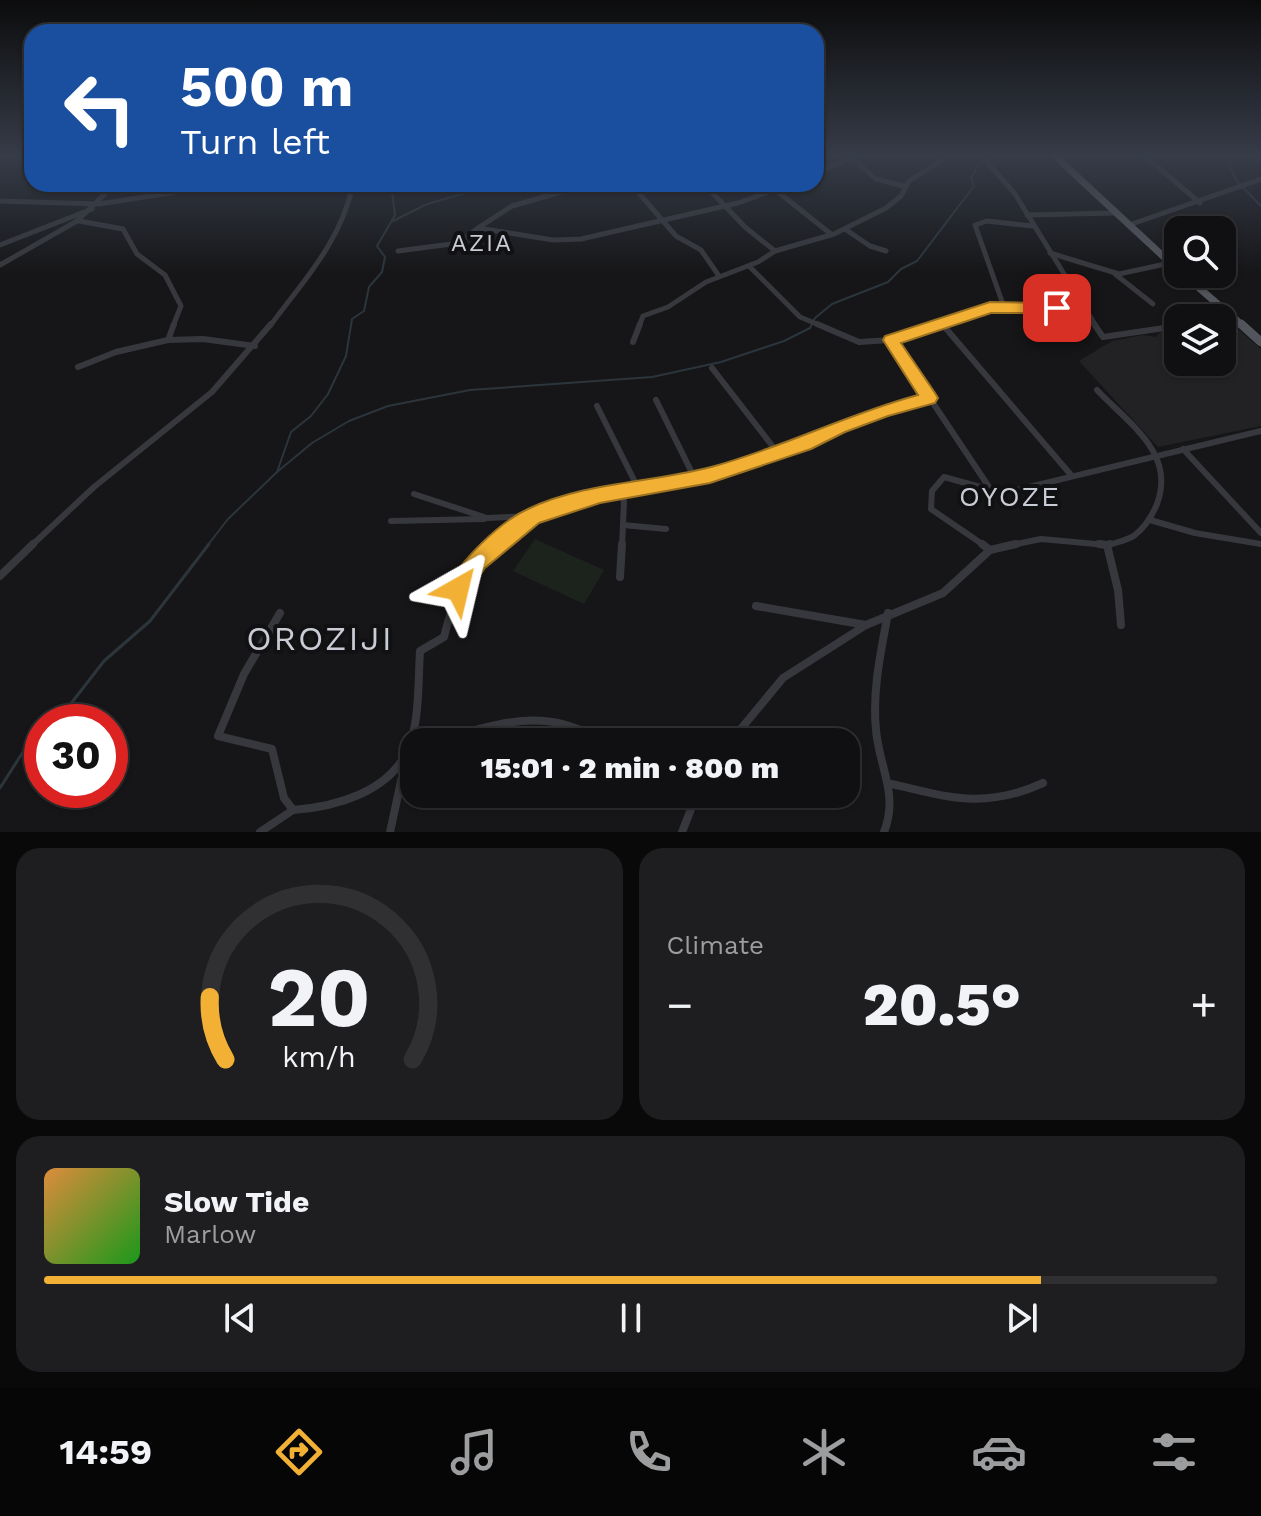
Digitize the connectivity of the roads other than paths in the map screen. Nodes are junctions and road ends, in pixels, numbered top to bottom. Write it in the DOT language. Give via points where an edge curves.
graph roads {
  1 [pos="106,195"];
  2 [pos="163,195"];
  3 [pos="351,195"];
  4 [pos="551,195"];
  5 [pos="641,195"];
  6 [pos="714,195"];
  7 [pos="762,195"];
  8 [pos="782,195"];
  9 [pos="901,195"];
  10 [pos="1012,195"];
  11 [pos="1095,195"];
  12 [pos="1190,195"];
  13 [pos="1221,195"];
  14 [pos="0,201"];
  15 [pos="1200,203"];
  16 [pos="97,206"];
  17 [pos="725,207"];
  18 [pos="1114,213"];
  19 [pos="1027,215"];
  20 [pos="665,220"];
  21 [pos="79,221"];
  22 [pos="1034,226"];
  23 [pos="1127,226"];
  24 [pos="478,228"];
  25 [pos="845,229"];
  26 [pos="831,235"];
  27 [pos="0,245"];
  28 [pos="398,251"];
  29 [pos="775,251"];
  30 [pos="886,251"];
  31 [pos="1050,253"];
  32 [pos="1164,258"];
  33 [pos="1164,264"];
  34 [pos="0,265"];
  35 [pos="749,266"];
  36 [pos="1115,274"];
  37 [pos="719,276"];
  38 [pos="1199,288"];
  39 [pos="1153,304"];
  40 [pos="1217,304"];
  41 [pos="1004,307"];
  42 [pos="1083,309"];
  43 [pos="1236,320"];
  44 [pos="943,325"];
  45 [pos="1164,328"];
  46 [pos="168,340"];
  47 [pos="891,340"];
  48 [pos="633,342"];
  49 [pos="1261,342"];
  50 [pos="255,346"];
  51 [pos="78,367"];
  52 [pos="712,368"];
  53 [pos="1097,390"];
  54 [pos="929,398"];
  55 [pos="656,400"];
  56 [pos="597,406"];
  57 [pos="1260,433"];
  58 [pos="1183,449"];
  59 [pos="777,452"];
  60 [pos="1157,454"];
  61 [pos="1071,475"];
  62 [pos="695,479"];
  63 [pos="638,488"];
  64 [pos="991,490"];
  65 [pos="621,491"];
  66 [pos="414,494"];
  67 [pos="533,516"];
  68 [pos="487,518"];
  69 [pos="1150,520"];
  70 [pos="391,521"];
  71 [pos="623,525"];
  72 [pos="666,529"];
  73 [pos="1261,533"];
  74 [pos="1261,544"];
  75 [pos="1107,545"];
  76 [pos="990,550"];
  77 [pos="0,576"];
  78 [pos="620,577"];
  79 [pos="756,606"];
  80 [pos="280,613"];
  81 [pos="888,613"];
  82 [pos="866,625"];
  83 [pos="1121,625"];
  84 [pos="413,728"];
  85 [pos="497,728"];
  86 [pos="572,728"];
  87 [pos="742,728"];
  88 [pos="400,761"];
  89 [pos="1043,783"];
  90 [pos="892,784"];
  91 [pos="400,792"];
  92 [pos="691,808"];
  93 [pos="293,810"];
  94 [pos="260,832"];
  95 [pos="390,832"];
  96 [pos="682,832"];
  97 [pos="884,832"];
  1 -- 16 [label="street"];
  2 -- 16 [label="street"];
  3 -- 50 [label="street" via="318,267"];
  4 -- 24 [label="street" via="512,206"];
  5 -- 20 [label="street"];
  6 -- 17 [label="street"];
  7 -- 17 [label="street"];
  8 -- 26 [label="street"];
  9 -- 25 [label="street"];
  10 -- 19 [label="street"];
  11 -- 18 [label="main road"];
  12 -- 15 [label="street"];
  13 -- 15 [label="street"];
  14 -- 16 [label="street"];
  15 -- 23 [label="street"];
  16 -- 21 [label="street"];
  16 -- 27 [label="street"];
  17 -- 20 [label="street"];
  17 -- 29 [label="street"];
  18 -- 19 [label="street"];
  18 -- 23 [label="main road"];
  19 -- 22 [label="street"];
  20 -- 24 [label="street" via="563,240"];
  20 -- 37 [label="street" via="676,236 701,250"];
  21 -- 34 [label="street"];
  21 -- 46 [label="street" via="123,229 137,254 165,275 181,306"];
  22 -- 31 [label="street"];
  22 -- 41 [label="street" via="987,221 975,225"];
  23 -- 32 [label="main road"];
  24 -- 28 [label="street" via="459,243"];
  25 -- 26 [label="street"];
  25 -- 30 [label="street"];
  26 -- 29 [label="street"];
  29 -- 35 [label="street"];
  31 -- 36 [label="street"];
  31 -- 42 [label="street"];
  33 -- 36 [label="street"];
  35 -- 37 [label="street"];
  35 -- 47 [label="street" via="806,321 859,342"];
  36 -- 39 [label="street"];
  37 -- 48 [label="street" via="643,316"];
  38 -- 40 [label="main road"];
  41 -- 42 [label="street"];
  41 -- 44 [label="street"];
  42 -- 45 [label="street" via="1103,337"];
  43 -- 49 [label="main road"];
  44 -- 47 [label="street"];
  44 -- 61 [label="street"];
  46 -- 50 [label="street"];
  46 -- 51 [label="street"];
  47 -- 54 [label="street"];
  50 -- 77 [label="street" via="212,392 94,487"];
  52 -- 59 [label="street"];
  53 -- 60 [label="street"];
  54 -- 59 [label="street"];
  54 -- 64 [label="street"];
  55 -- 62 [label="street"];
  56 -- 63 [label="street"];
  57 -- 58 [label="street"];
  58 -- 60 [label="street"];
  58 -- 73 [label="street"];
  59 -- 62 [label="street"];
  60 -- 61 [label="street"];
  60 -- 69 [label="street" via="1163,468"];
  61 -- 64 [label="street" via="1016,490"];
  62 -- 63 [label="street"];
  63 -- 65 [label="street"];
  64 -- 76 [label="street" via="944,477 929,505"];
  65 -- 67 [label="street"];
  65 -- 71 [label="street"];
  66 -- 68 [label="street"];
  67 -- 68 [label="street"];
  67 -- 84 [label="street" via="472,567 453,600 444,637 420,651"];
  68 -- 70 [label="street"];
  69 -- 74 [label="street"];
  69 -- 75 [label="street" via="1132,537"];
  71 -- 72 [label="street"];
  71 -- 78 [label="street"];
  75 -- 76 [label="street" via="1041,539"];
  75 -- 83 [label="street"];
  76 -- 81 [label="street" via="943,593"];
  79 -- 82 [label="street"];
  80 -- 93 [label="street" via="244,674 218,736 272,749 284,798"];
  81 -- 82 [label="street"];
  81 -- 90 [label="street" via="880,647 875,729"];
  82 -- 87 [label="street" via="783,678"];
  85 -- 86 [label="street" via="520,723"];
  88 -- 93 [label="street" via="354,797"];
  89 -- 90 [label="street" via="999,801 969,802"];
  90 -- 97 [label="street" via="891,817"];
  91 -- 95 [label="street"];
  92 -- 96 [label="street"];
  93 -- 94 [label="street"];
}
